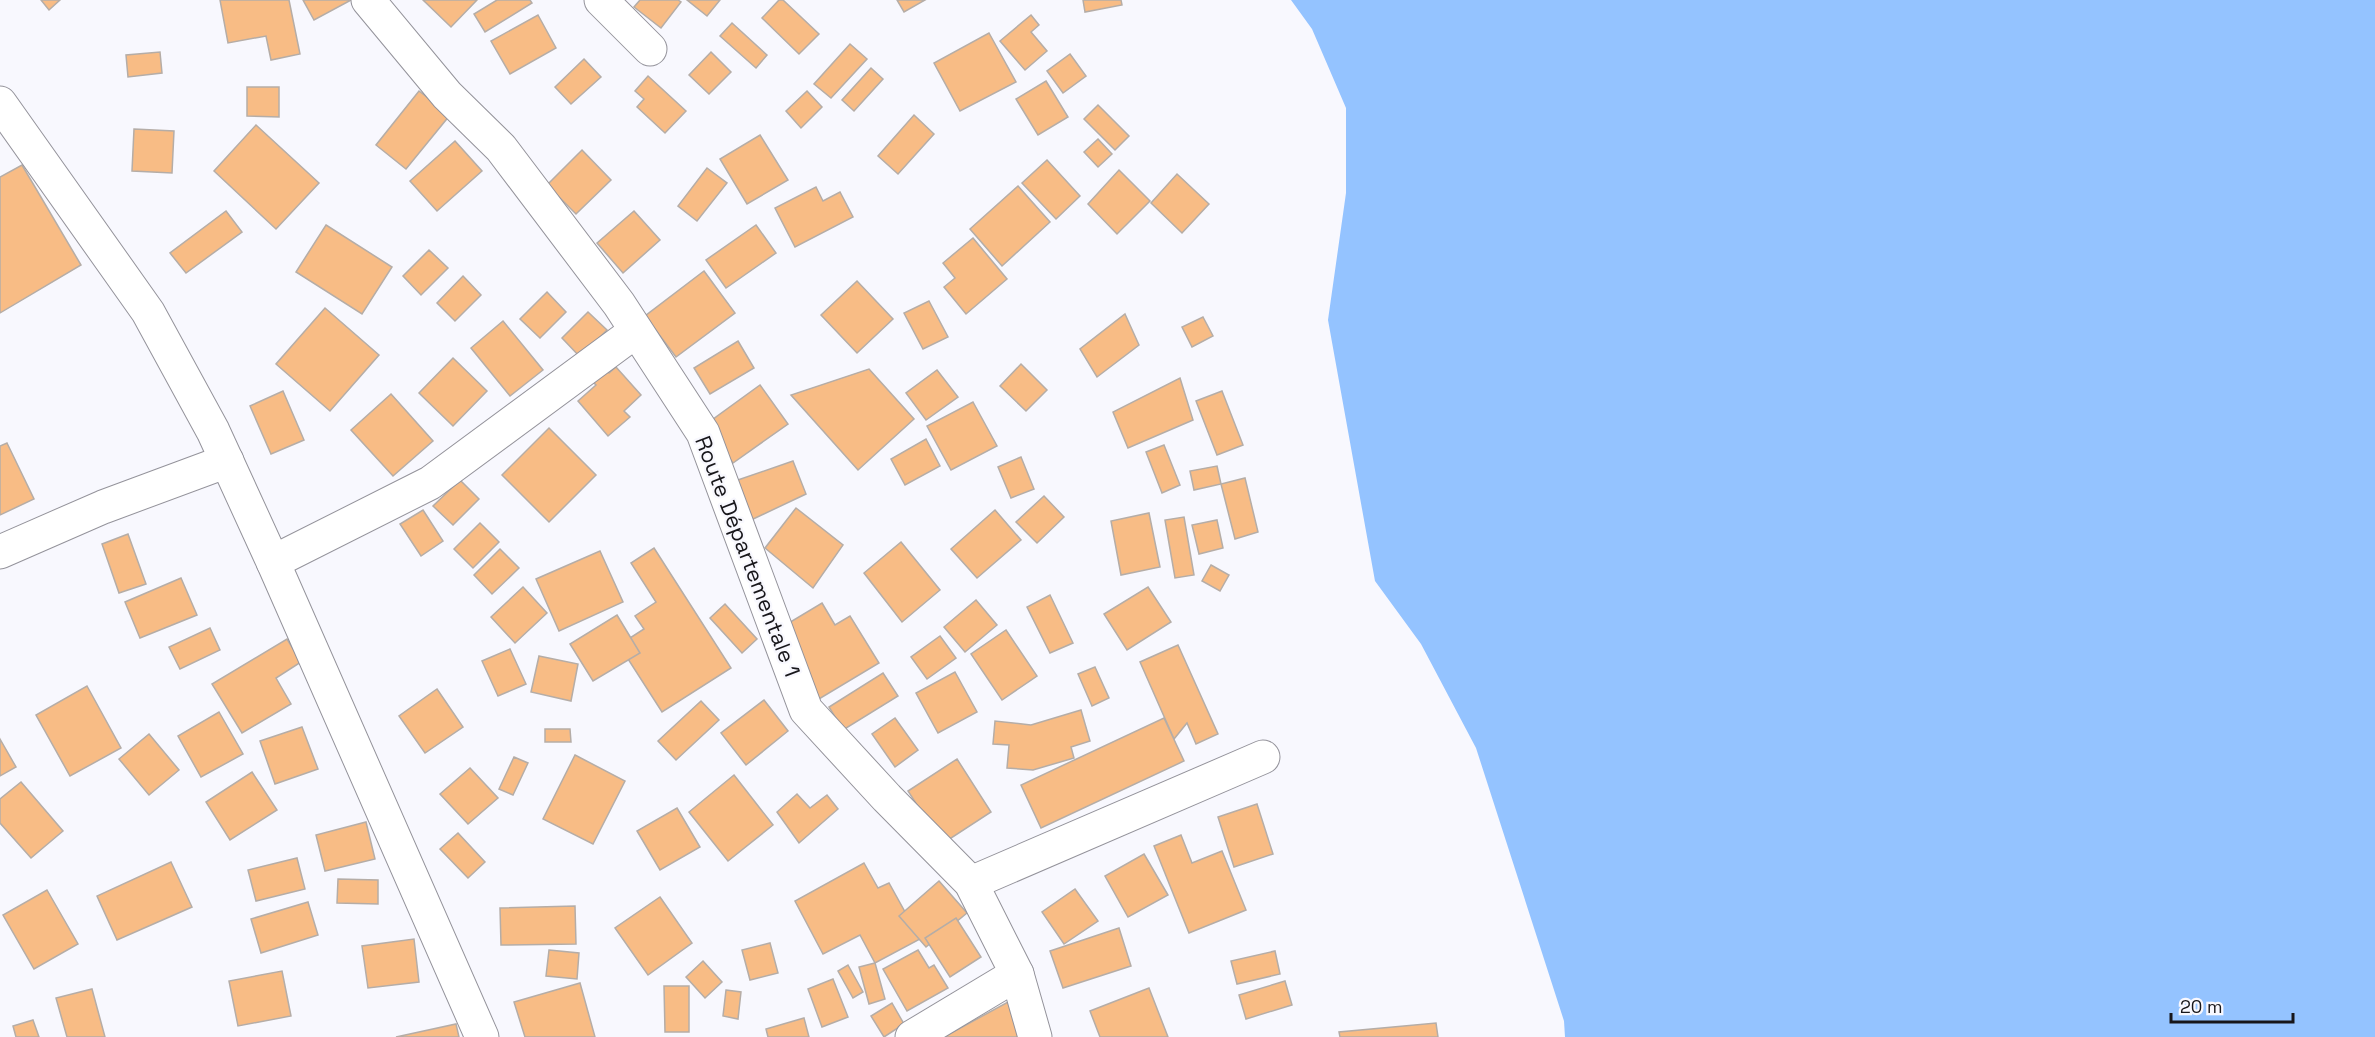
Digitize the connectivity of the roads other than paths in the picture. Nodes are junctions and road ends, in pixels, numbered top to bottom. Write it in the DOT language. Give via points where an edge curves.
graph roads {
  1 [pos="368,0"];
  2 [pos="601,0"];
  3 [pos="650,49"];
  4 [pos="0,103"];
  5 [pos="636,331"];
  6 [pos="226,461"];
  7 [pos="0,552"];
  8 [pos="273,562"];
  9 [pos="1263,757"];
  10 [pos="971,883"];
  11 [pos="1017,974"];
  12 [pos="482,1037"];
  13 [pos="912,1037"];
  14 [pos="1035,1037"];
  1 -- 5 [label="street, Route Départementale 1" via="447,95 501,148"];
  2 -- 3 [label="street"];
  4 -- 6 [label="street" via="148,312"];
  5 -- 8 [label="street" via="430,483"];
  5 -- 10 [label="street, Route Départementale 1" via="703,433 806,710"];
  6 -- 7 [label="street" via="103,507"];
  6 -- 8 [label="street"];
  8 -- 12 [label="street"];
  9 -- 10 [label="street"];
  10 -- 11 [label="street, Route Départementale 1"];
  11 -- 13 [label="street"];
  11 -- 14 [label="street, Route Départementale 1"];
}
